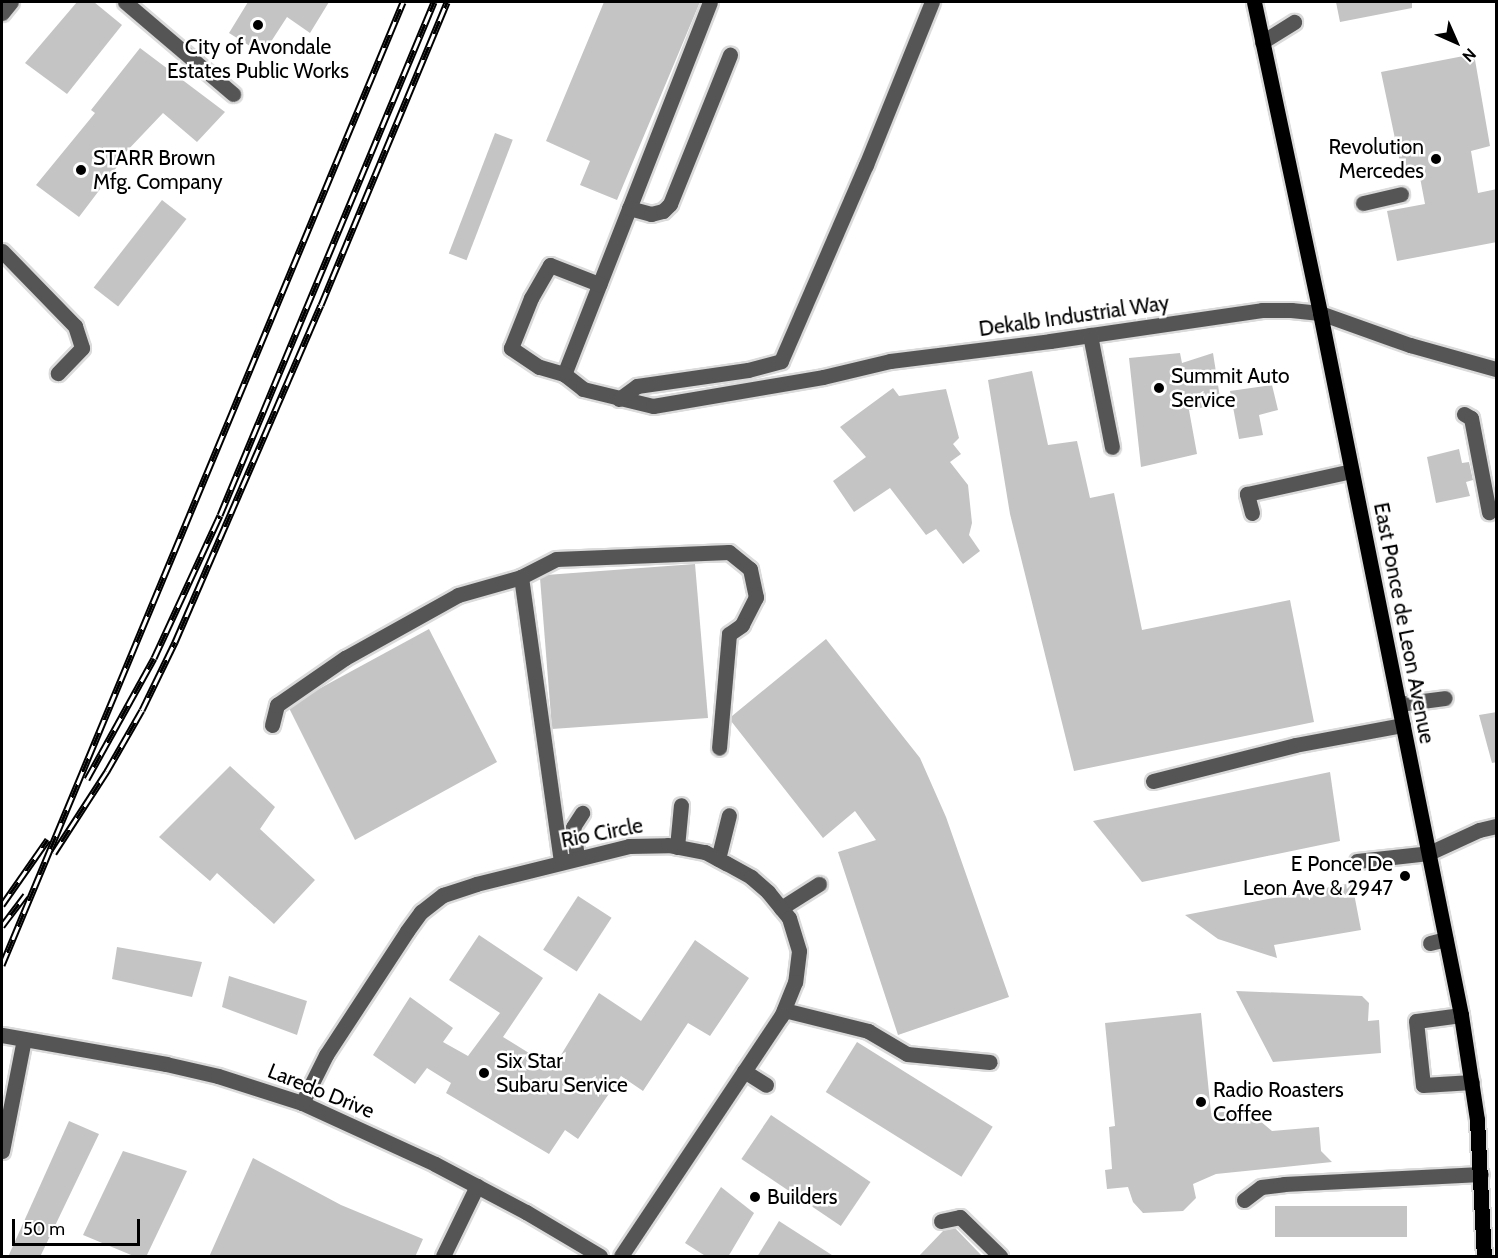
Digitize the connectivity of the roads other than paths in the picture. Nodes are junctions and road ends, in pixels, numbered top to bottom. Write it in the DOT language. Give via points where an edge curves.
graph roads {
  1 [pos="11,2"];
  2 [pos="124,2"];
  3 [pos="710,2"];
  4 [pos="932,2"];
  5 [pos="1254,2"];
  6 [pos="2,13"];
  7 [pos="1294,22"];
  8 [pos="1262,42"];
  9 [pos="730,55"];
  10 [pos="233,94"];
  11 [pos="1401,194"];
  12 [pos="1363,203"];
  13 [pos="629,208"];
  14 [pos="2,251"];
  15 [pos="599,284"];
  16 [pos="1320,312"];
  17 [pos="1090,335"];
  18 [pos="1497,369"];
  19 [pos="58,373"];
  20 [pos="564,374"];
  21 [pos="619,399"];
  22 [pos="1464,414"];
  23 [pos="1112,447"];
  24 [pos="1352,471"];
  25 [pos="1489,512"];
  26 [pos="1252,513"];
  27 [pos="521,577"];
  28 [pos="1445,698"];
  29 [pos="1399,704"];
  30 [pos="272,725"];
  31 [pos="1403,725"];
  32 [pos="719,748"];
  33 [pos="1154,781"];
  34 [pos="681,805"];
  35 [pos="582,813"];
  36 [pos="729,815"];
  37 [pos="1497,826"];
  38 [pos="677,847"];
  39 [pos="1429,853"];
  40 [pos="577,858"];
  41 [pos="718,859"];
  42 [pos="1357,861"];
  43 [pos="561,862"];
  44 [pos="819,884"];
  45 [pos="782,908"];
  46 [pos="1446,939"];
  47 [pos="1430,943"];
  48 [pos="784,1010"];
  49 [pos="1461,1015"];
  50 [pos="2,1035"];
  51 [pos="24,1040"];
  52 [pos="990,1062"];
  53 [pos="744,1071"];
  54 [pos="1472,1082"];
  55 [pos="766,1085"];
  56 [pos="302,1103"];
  57 [pos="2,1151"];
  58 [pos="1481,1174"];
  59 [pos="477,1186"];
  60 [pos="1244,1200"];
  61 [pos="941,1221"];
  62 [pos="443,1257"];
  63 [pos="600,1257"];
  64 [pos="621,1257"];
  65 [pos="1000,1257"];
  66 [pos="1484,1257"];
  1 -- 6 [label="street"];
  2 -- 10 [label="street"];
  3 -- 13 [label="street"];
  4 -- 21 [label="street" via="781,361 748,370 637,386"];
  5 -- 8 [label="main road, East Ponce de Leon Avenue"];
  7 -- 8 [label="street"];
  8 -- 16 [label="main road, East Ponce de Leon Avenue"];
  9 -- 13 [label="street" via="670,204 651,214"];
  11 -- 12 [label="street"];
  13 -- 15 [label="street"];
  14 -- 19 [label="street" via="75,326 82,348"];
  15 -- 20 [label="street"];
  15 -- 20 [label="street" via="550,265 531,298 511,348 539,367"];
  16 -- 17 [label="street, Dekalb Industrial Way" via="1262,310"];
  16 -- 18 [label="street, Dekalb Industrial Way" via="1410,345"];
  16 -- 24 [label="main road, East Ponce de Leon Avenue"];
  17 -- 21 [label="street, Dekalb Industrial Way" via="890,361 823,377 653,406"];
  17 -- 23 [label="street"];
  20 -- 21 [label="street" via="583,389"];
  22 -- 25 [label="street" via="1471,418"];
  24 -- 26 [label="street" via="1248,494"];
  24 -- 29 [label="main road, East Ponce de Leon Avenue"];
  27 -- 30 [label="street" via="458,595 345,658 277,705"];
  27 -- 32 [label="street" via="556,560 729,552 750,569 756,597 742,625 729,634"];
  27 -- 43 [label="street"];
  28 -- 29 [label="street"];
  29 -- 31 [label="main road, East Ponce de Leon Avenue"];
  31 -- 33 [label="street" via="1295,745"];
  31 -- 39 [label="main road, East Ponce de Leon Avenue"];
  34 -- 38 [label="street"];
  35 -- 40 [label="street" via="573,827"];
  36 -- 41 [label="street"];
  37 -- 39 [label="street"];
  38 -- 40 [label="street, Rio Circle" via="629,846"];
  38 -- 41 [label="street, Rio Circle" via="705,852"];
  39 -- 42 [label="street"];
  39 -- 46 [label="main road, East Ponce de Leon Avenue"];
  40 -- 43 [label="street, Rio Circle"];
  41 -- 45 [label="street, Rio Circle" via="751,877"];
  43 -- 56 [label="street, Rio Circle" via="458,888 421,912 399,935 312,1078"];
  44 -- 45 [label="street"];
  45 -- 48 [label="street, Rio Circle" via="796,935 799,951 795,982"];
  46 -- 47 [label="street"];
  46 -- 49 [label="main road, East Ponce de Leon Avenue"];
  48 -- 52 [label="street" via="868,1030 908,1054"];
  48 -- 53 [label="street, Rio Circle"];
  49 -- 54 [label="main road, East Ponce de Leon Avenue"];
  49 -- 54 [label="street" via="1416,1021 1423,1085"];
  50 -- 51 [label="street, Laredo Drive"];
  51 -- 56 [label="street, Laredo Drive" via="166,1064"];
  51 -- 57 [label="street"];
  53 -- 55 [label="street"];
  53 -- 64 [label="street, Rio Circle"];
  54 -- 58 [label="main road, East Ponce de Leon Avenue"];
  56 -- 59 [label="street, Laredo Drive"];
  58 -- 60 [label="street" via="1284,1184 1262,1187"];
  58 -- 66 [label="main road, East Ponce de Leon Avenue"];
  59 -- 62 [label="street"];
  59 -- 63 [label="street, Laredo Drive"];
  61 -- 65 [label="street" via="960,1217"];
}
